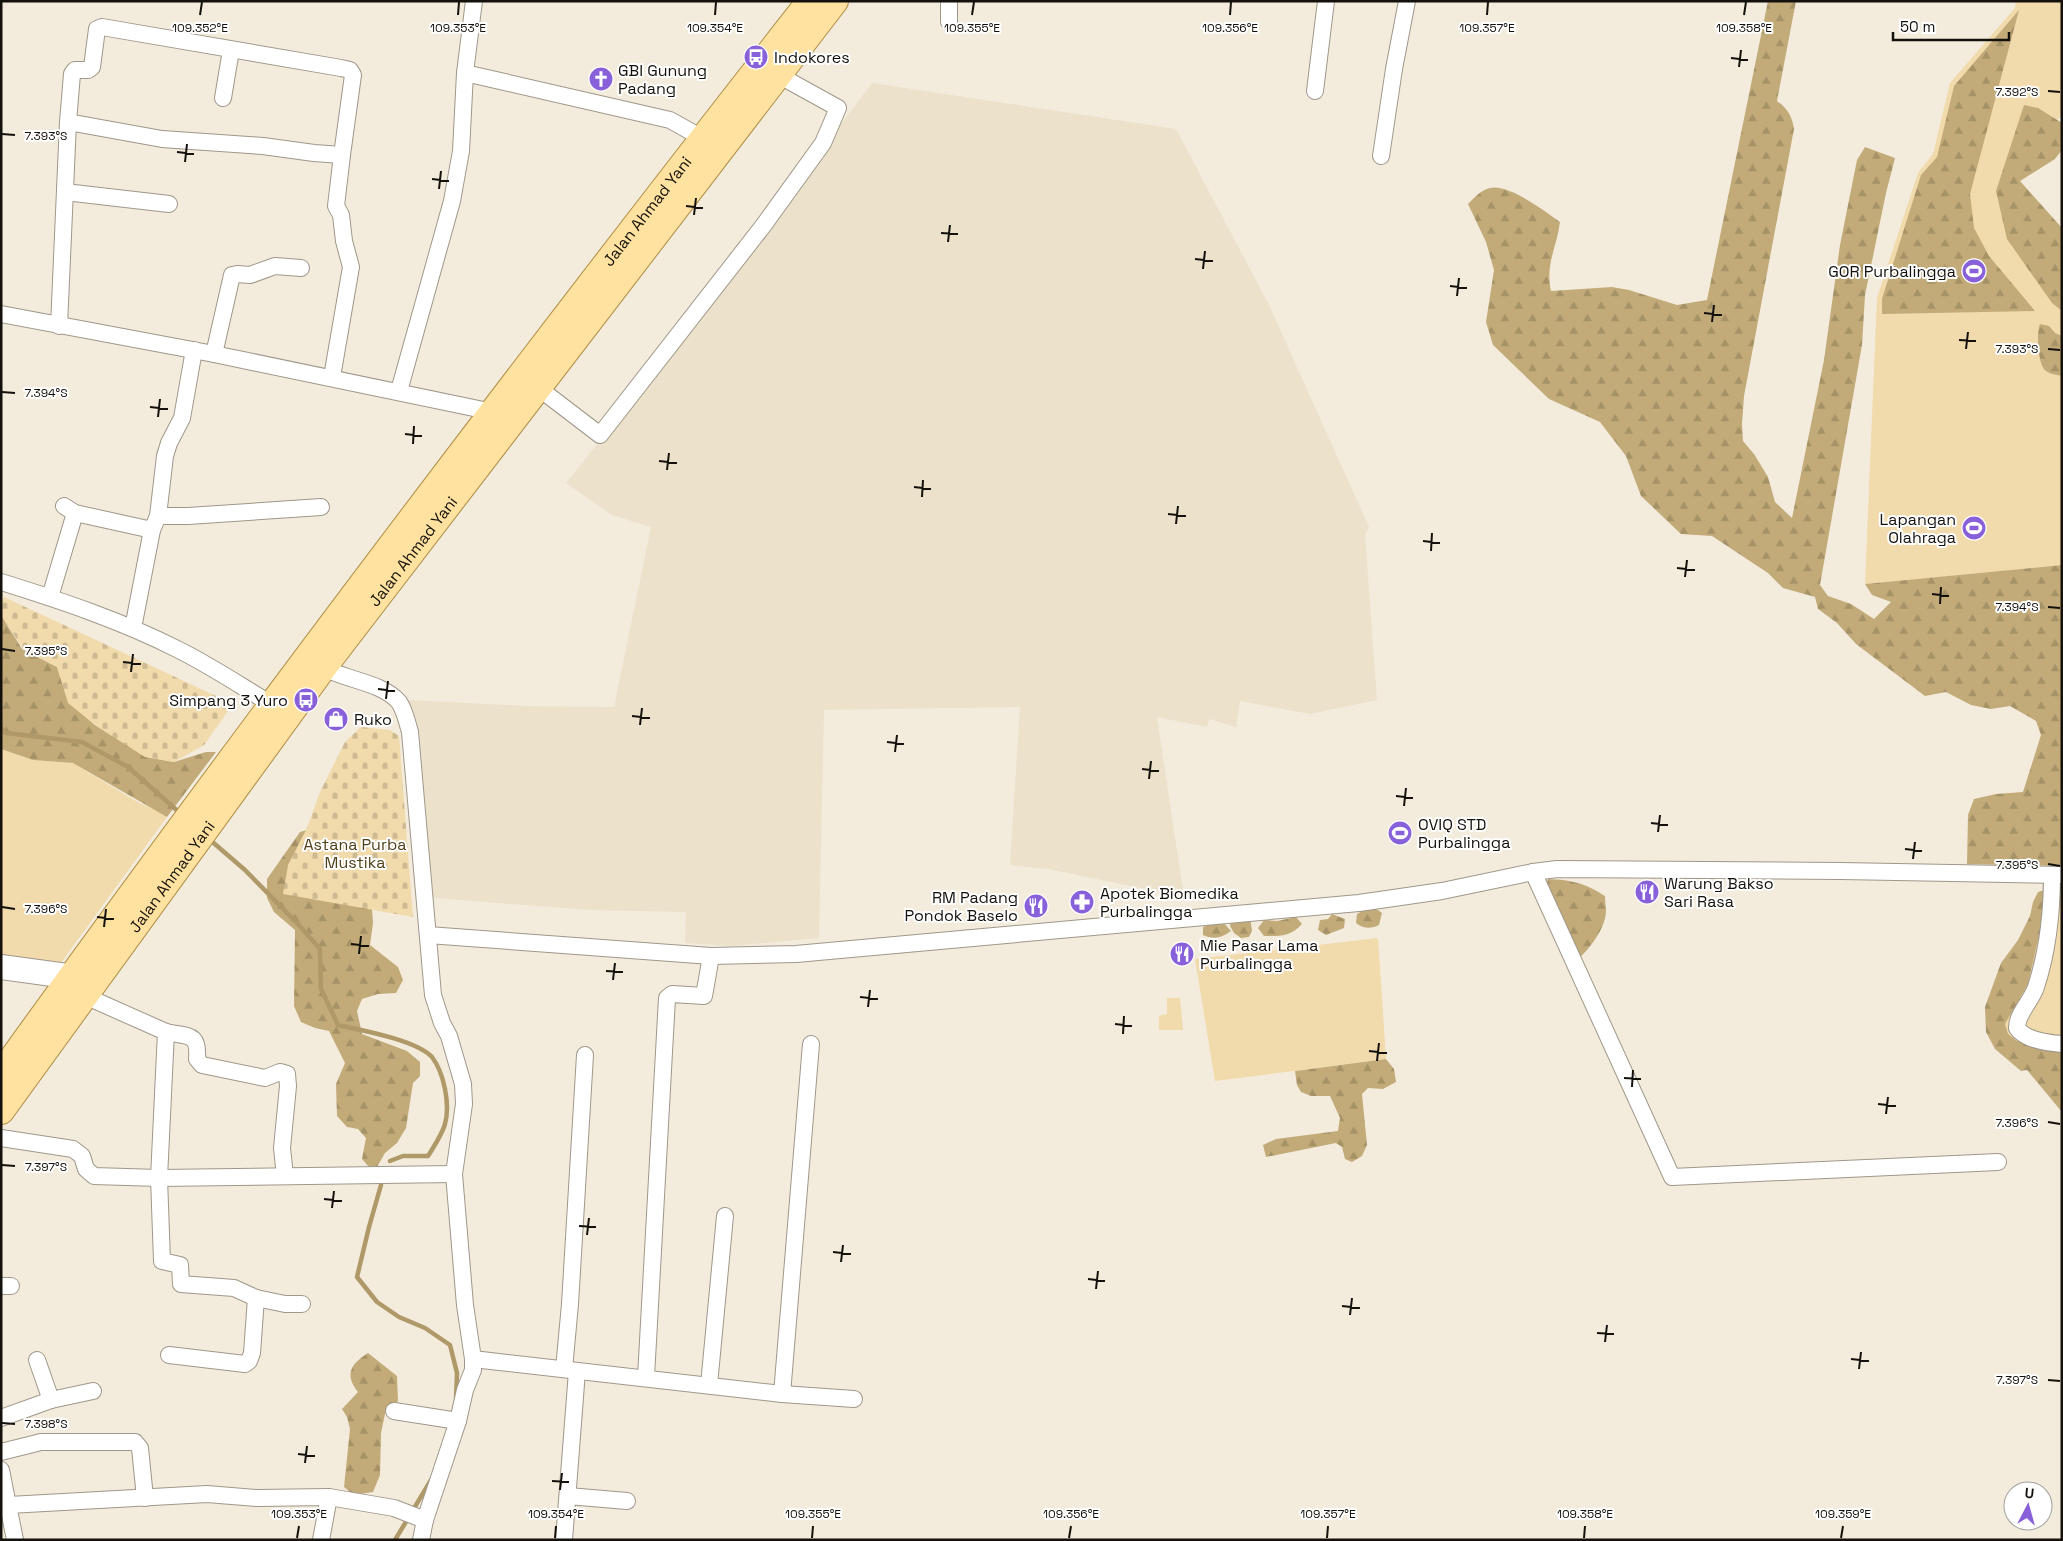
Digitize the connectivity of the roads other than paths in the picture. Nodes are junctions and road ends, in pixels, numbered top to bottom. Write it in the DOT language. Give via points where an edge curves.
graph roads {
  1 [pos="474,1"];
  2 [pos="810,1"];
  3 [pos="835,1"];
  4 [pos="949,1"];
  5 [pos="1326,1"];
  6 [pos="1406,1"];
  7 [pos="949,22"];
  8 [pos="231,50"];
  9 [pos="779,58"];
  10 [pos="465,73"];
  11 [pos="1316,91"];
  12 [pos="224,98"];
  13 [pos="68,122"];
  14 [pos="713,144"];
  15 [pos="342,155"];
  16 [pos="1381,156"];
  17 [pos="65,192"];
  18 [pos="169,204"];
  19 [pos="301,268"];
  20 [pos="1,314"];
  21 [pos="59,326"];
  22 [pos="194,350"];
  23 [pos="214,354"];
  24 [pos="332,377"];
  25 [pos="529,381"];
  26 [pos="399,391"];
  27 [pos="493,412"];
  28 [pos="321,507"];
  29 [pos="155,523"];
  30 [pos="1,582"];
  31 [pos="50,597"];
  32 [pos="133,628"];
  33 [pos="315,663"];
  34 [pos="271,704"];
  35 [pos="191,830"];
  36 [pos="1534,872"];
  37 [pos="2057,875"];
  38 [pos="428,935"];
  39 [pos="711,956"];
  40 [pos="1,967"];
  41 [pos="84,984"];
  42 [pos="166,1032"];
  43 [pos="811,1044"];
  44 [pos="2062,1044"];
  45 [pos="585,1055"];
  46 [pos="1,1074"];
  47 [pos="1,1111"];
  48 [pos="1,1138"];
  49 [pos="1998,1162"];
  50 [pos="454,1174"];
  51 [pos="285,1176"];
  52 [pos="159,1178"];
  53 [pos="725,1216"];
  54 [pos="256,1298"];
  55 [pos="302,1304"];
  56 [pos="169,1355"];
  57 [pos="473,1359"];
  58 [pos="36,1360"];
  59 [pos="571,1370"];
  60 [pos="646,1377"];
  61 [pos="709,1385"];
  62 [pos="93,1391"];
  63 [pos="782,1394"];
  64 [pos="854,1399"];
  65 [pos="51,1400"];
  66 [pos="394,1411"];
  67 [pos="1,1418"];
  68 [pos="453,1420"];
  69 [pos="1,1452"];
  70 [pos="1,1470"];
  71 [pos="568,1496"];
  72 [pos="329,1497"];
  73 [pos="145,1498"];
  74 [pos="627,1501"];
  75 [pos="9,1505"];
  76 [pos="421,1518"];
  77 [pos="15,1540"];
  78 [pos="321,1540"];
  79 [pos="421,1540"];
  80 [pos="564,1540"];
  1 -- 10 [label="street"];
  2 -- 9 [label="main road, Jalan Ahmad Yani"];
  3 -- 9 [label="main road, Jalan Ahmad Yani"];
  4 -- 7 [label="street"];
  5 -- 11 [label="street"];
  6 -- 16 [label="street"];
  8 -- 12 [label="street"];
  8 -- 13 [label="street" via="99,28 92,67 75,70 72,74"];
  8 -- 15 [label="street" via="352,72"];
  9 -- 14 [label="main road, Jalan Ahmad Yani"];
  9 -- 25 [label="street" via="838,108 823,143 728,272 600,435"];
  10 -- 14 [label="street" via="670,120"];
  10 -- 26 [label="street" via="460,151 452,201"];
  13 -- 15 [label="street" via="162,139"];
  13 -- 17 [label="street"];
  14 -- 25 [label="main road, Jalan Ahmad Yani"];
  15 -- 24 [label="street" via="336,206 341,215 351,276"];
  17 -- 18 [label="street"];
  17 -- 21 [label="street"];
  19 -- 23 [label="street" via="275,266 250,275 232,275"];
  20 -- 21 [label="street"];
  21 -- 22 [label="street"];
  22 -- 23 [label="street"];
  22 -- 29 [label="street" via="182,418 165,456"];
  23 -- 24 [label="street"];
  24 -- 26 [label="street"];
  25 -- 27 [label="main road, Jalan Ahmad Yani"];
  25 -- 33 [label="main road, Jalan Ahmad Yani"];
  26 -- 27 [label="street"];
  27 -- 33 [label="main road, Jalan Ahmad Yani"];
  28 -- 29 [label="street" via="188,516"];
  29 -- 31 [label="street" via="70,509"];
  29 -- 32 [label="street"];
  30 -- 31 [label="street"];
  31 -- 32 [label="street"];
  32 -- 34 [label="street" via="180,651"];
  33 -- 34 [label="main road, Jalan Ahmad Yani"];
  33 -- 35 [label="main road, Jalan Ahmad Yani"];
  33 -- 38 [label="street" via="379,688 399,703 404,712 410,732"];
  34 -- 35 [label="main road, Jalan Ahmad Yani"];
  35 -- 41 [label="main road, Jalan Ahmad Yani"];
  36 -- 37 [label="street" via="1557,869"];
  36 -- 39 [label="street" via="1442,891 1349,904 796,954"];
  36 -- 49 [label="street" via="1672,1177"];
  37 -- 44 [label="street" via="2048,940 2036,986 2030,1001 2018,1016 2017,1028 2026,1036"];
  38 -- 39 [label="street"];
  38 -- 50 [label="street" via="433,995 463,1084 464,1104"];
  39 -- 60 [label="street" via="704,996 672,994 667,998"];
  40 -- 41 [label="street"];
  41 -- 42 [label="street"];
  41 -- 46 [label="main road, Jalan Ahmad Yani"];
  41 -- 47 [label="main road, Jalan Ahmad Yani"];
  42 -- 51 [label="street" via="196,1041 197,1059 202,1065 265,1078 280,1072 287,1074 282,1148"];
  42 -- 52 [label="street"];
  43 -- 63 [label="street"];
  45 -- 59 [label="street" via="570,1304"];
  48 -- 52 [label="street" via="73,1149 82,1156 86,1169 94,1176"];
  50 -- 51 [label="street"];
  50 -- 57 [label="street"];
  51 -- 52 [label="street"];
  52 -- 54 [label="street" via="162,1261 180,1265 181,1284 234,1288"];
  53 -- 61 [label="street"];
  54 -- 55 [label="street"];
  54 -- 56 [label="street" via="252,1353 245,1364"];
  57 -- 59 [label="street"];
  57 -- 68 [label="street" via="473,1370"];
  58 -- 65 [label="street"];
  59 -- 60 [label="street"];
  59 -- 71 [label="street"];
  60 -- 61 [label="street"];
  61 -- 63 [label="street"];
  62 -- 65 [label="street"];
  63 -- 64 [label="street"];
  65 -- 67 [label="street"];
  66 -- 68 [label="street"];
  68 -- 76 [label="street"];
  69 -- 73 [label="street" via="41,1442 135,1442 140,1448"];
  70 -- 75 [label="street"];
  71 -- 74 [label="street"];
  71 -- 80 [label="street"];
  72 -- 73 [label="street" via="257,1498 208,1494"];
  72 -- 76 [label="street" via="394,1508"];
  72 -- 78 [label="street"];
  73 -- 75 [label="street"];
  75 -- 77 [label="street"];
  76 -- 79 [label="street"];
}
